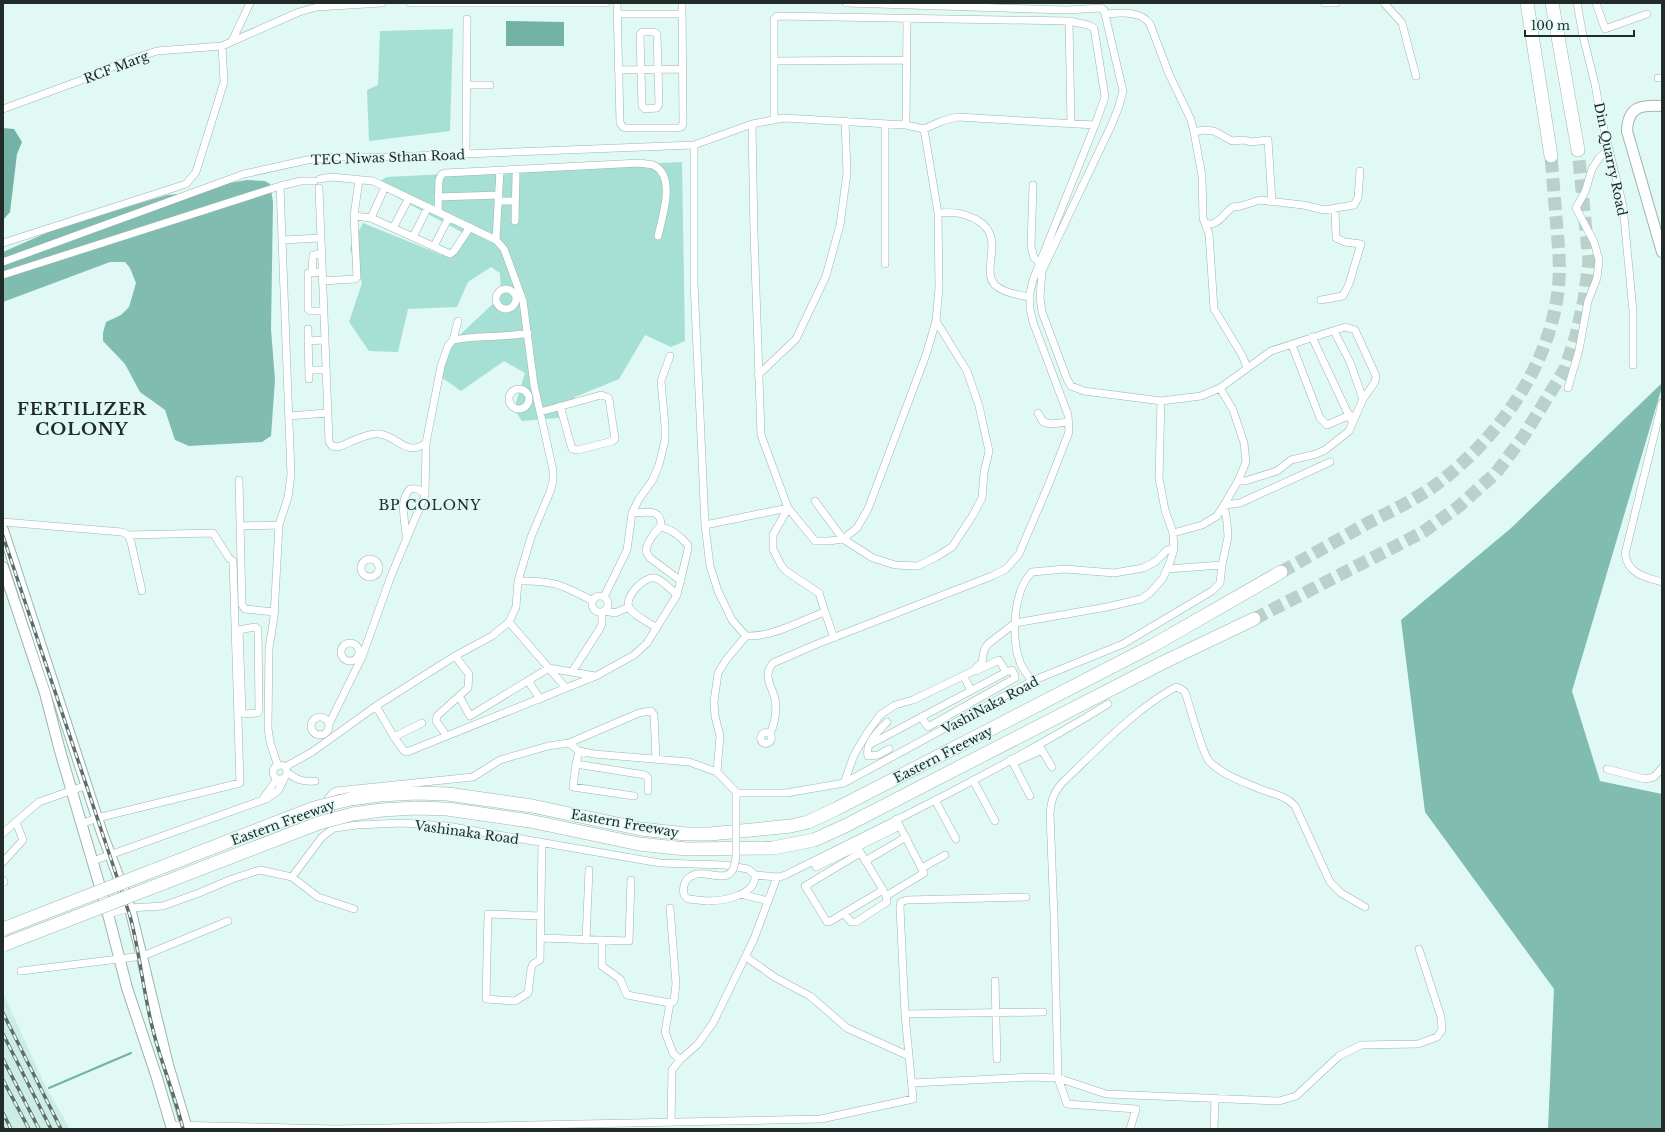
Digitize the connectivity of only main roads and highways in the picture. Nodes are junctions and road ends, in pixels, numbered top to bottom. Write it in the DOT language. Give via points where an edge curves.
graph roads {
  1 [pos="1527,3"];
  2 [pos="1552,3"];
  3 [pos="1662,106"];
  4 [pos="1578,150"];
  5 [pos="1551,156"];
  6 [pos="1662,252"];
  7 [pos="3,530"];
  8 [pos="3,567"];
  9 [pos="1281,572"];
  10 [pos="31,614"];
  11 [pos="20,618"];
  12 [pos="1254,619"];
  13 [pos="45,655"];
  14 [pos="34,659"];
  15 [pos="56,690"];
  16 [pos="45,693"];
  17 [pos="74,744"];
  18 [pos="60,751"];
  19 [pos="102,833"];
  20 [pos="86,839"];
  21 [pos="3,929"];
  22 [pos="3,945"];
  23 [pos="172,1127"];
  24 [pos="186,1127"];
  1 -- 5 [label="highway"];
  2 -- 4 [label="highway"];
  3 -- 6 [label="main road" via="1640,106 1632,112 1627,131"];
  7 -- 10 [label="main road"];
  8 -- 11 [label="main road"];
  9 -- 21 [label="highway, Eastern Freeway, bridge" via="1145,650 808,822 791,826 686,834 641,829 532,806 448,794 380,795 314,808"];
  10 -- 11 [label="main road"];
  10 -- 13 [label="main road"];
  11 -- 14 [label="main road"];
  12 -- 22 [label="highway, Eastern Freeway, bridge" via="1162,662 845,826 796,845 773,848 679,848 639,844 530,821 447,809 382,810 319,823"];
  13 -- 14 [label="main road"];
  13 -- 15 [label="main road"];
  14 -- 16 [label="main road"];
  15 -- 16 [label="main road"];
  15 -- 17 [label="main road"];
  16 -- 18 [label="main road"];
  17 -- 18 [label="main road"];
  17 -- 19 [label="main road"];
  18 -- 20 [label="main road"];
  19 -- 20 [label="main road"];
  19 -- 24 [label="main road" via="130,908 168,1065"];
  20 -- 23 [label="main road" via="127,988"];
}
